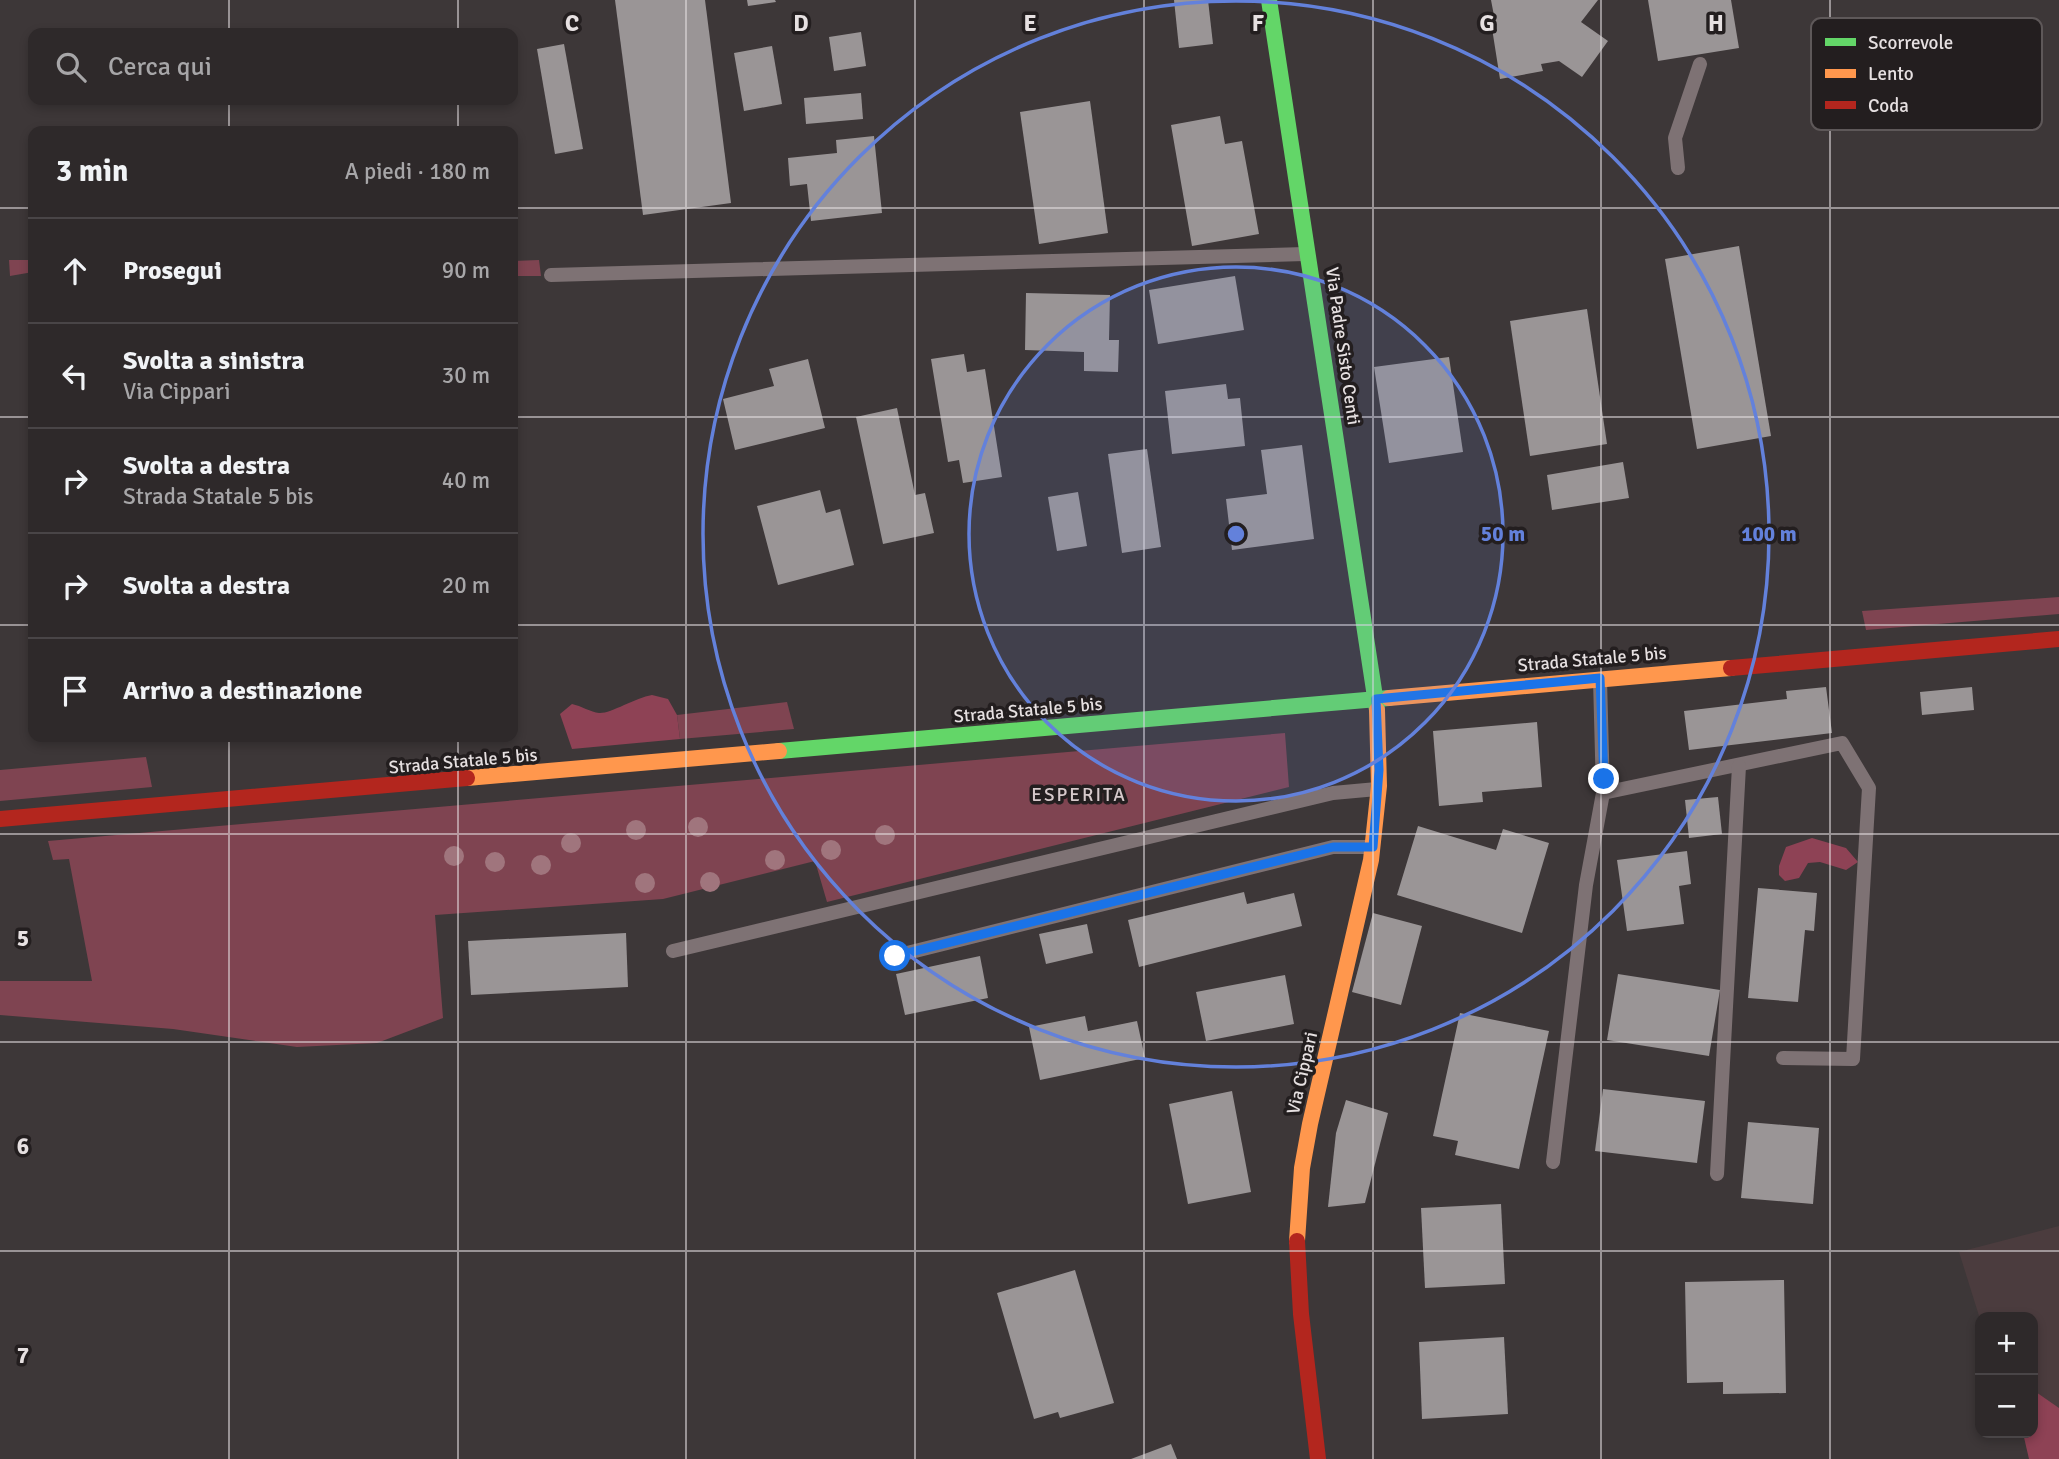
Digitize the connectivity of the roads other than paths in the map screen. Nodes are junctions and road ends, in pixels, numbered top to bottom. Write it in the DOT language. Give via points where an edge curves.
graph roads {
  1 [pos="1269,0"];
  2 [pos="1700,64"];
  3 [pos="1678,168"];
  4 [pos="1310,254"];
  5 [pos="551,275"];
  6 [pos="2059,639"];
  7 [pos="1600,678"];
  8 [pos="1376,699"];
  9 [pos="1739,766"];
  10 [pos="1379,789"];
  11 [pos="1603,793"];
  12 [pos="0,819"];
  13 [pos="1373,847"];
  14 [pos="673,951"];
  15 [pos="895,956"];
  16 [pos="1783,1058"];
  17 [pos="1553,1161"];
  18 [pos="1717,1174"];
  19 [pos="1318,1459"];
  1 -- 4 [label="main road, Via Padre Sisto Centi"];
  2 -- 3 [label="lane" via="1675,138"];
  4 -- 5 [label="lane"];
  4 -- 8 [label="main road, Via Padre Sisto Centi"];
  6 -- 7 [label="main road, Strada Statale 5 bis"];
  7 -- 8 [label="main road, Strada Statale 5 bis"];
  7 -- 11 [label="lane"];
  8 -- 10 [label="main road, Via Cippari"];
  8 -- 12 [label="main road, Strada Statale 5 bis"];
  9 -- 11 [label="lane"];
  9 -- 16 [label="lane" via="1842,743 1869,788 1853,1059"];
  9 -- 18 [label="lane"];
  10 -- 13 [label="main road, Via Cippari"];
  10 -- 14 [label="lane" via="1333,793"];
  11 -- 17 [label="lane"];
  13 -- 15 [label="lane" via="1333,847"];
  13 -- 19 [label="main road, Via Cippari" via="1302,1172 1300,1296"];
}
